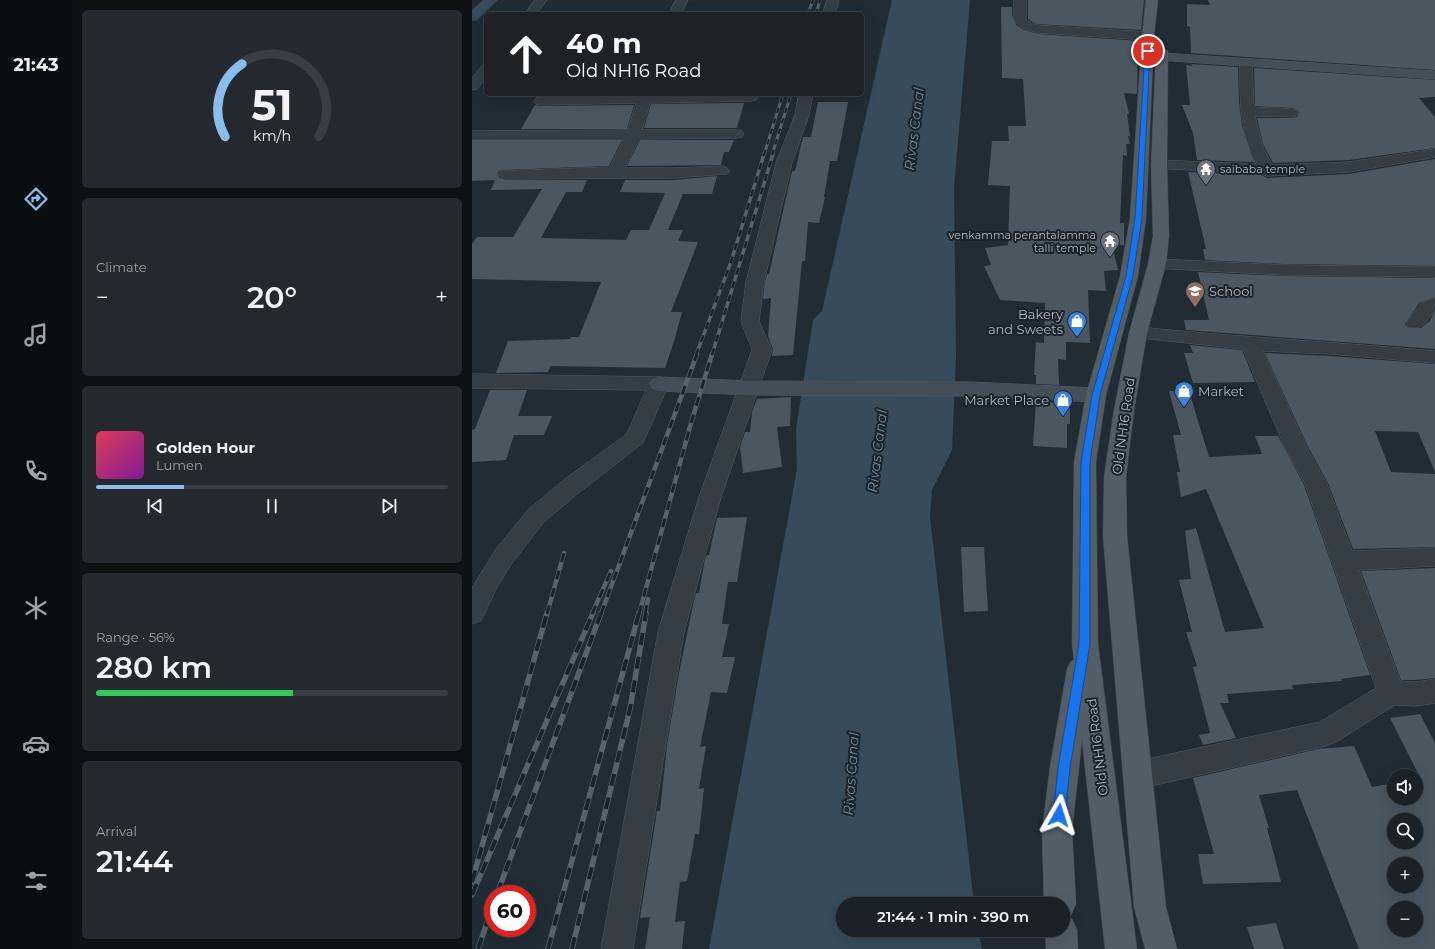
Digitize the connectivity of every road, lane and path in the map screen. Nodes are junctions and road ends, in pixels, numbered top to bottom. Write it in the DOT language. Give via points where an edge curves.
graph roads {
  1 [pos="541,0"];
  2 [pos="682,0"];
  3 [pos="833,0"];
  4 [pos="1020,0"];
  5 [pos="1152,0"];
  6 [pos="1167,0"];
  7 [pos="532,12"];
  8 [pos="676,12"];
  9 [pos="830,12"];
  10 [pos="1148,36"];
  11 [pos="1162,57"];
  12 [pos="1246,62"];
  13 [pos="484,72"];
  14 [pos="1435,75"];
  15 [pos="472,86"];
  16 [pos="806,96"];
  17 [pos="645,97"];
  18 [pos="751,97"];
  19 [pos="541,101"];
  20 [pos="1248,112"];
  21 [pos="1291,113"];
  22 [pos="634,133"];
  23 [pos="737,134"];
  24 [pos="472,135"];
  25 [pos="1435,153"];
  26 [pos="1159,165"];
  27 [pos="722,171"];
  28 [pos="1267,171"];
  29 [pos="615,172"];
  30 [pos="506,174"];
  31 [pos="1157,264"];
  32 [pos="1435,272"];
  33 [pos="1435,304"];
  34 [pos="1415,323"];
  35 [pos="1138,333"];
  36 [pos="1250,344"];
  37 [pos="1435,357"];
  38 [pos="472,380"];
  39 [pos="659,384"];
  40 [pos="750,388"];
  41 [pos="1096,395"];
  42 [pos="1435,558"];
  43 [pos="1343,561"];
  44 [pos="472,614"];
  45 [pos="1085,644"];
  46 [pos="1435,691"];
  47 [pos="1392,693"];
  48 [pos="1138,775"];
  49 [pos="1060,897"];
  50 [pos="1062,937"];
  51 [pos="617,949"];
  52 [pos="1062,949"];
  53 [pos="1122,949"];
  54 [pos="1161,949"];
  1 -- 7 [label="street"];
  2 -- 8 [label="street"];
  3 -- 9 [label="street"];
  4 -- 10 [label="street" via="1018,19 1021,24 1028,27"];
  5 -- 10 [label="main road, Old NH16 Road"];
  6 -- 11 [label="main road, Old NH16 Road"];
  10 -- 41 [label="main road, Old NH16 Road" via="1138,218 1129,276"];
  11 -- 12 [label="street"];
  11 -- 26 [label="main road, Old NH16 Road"];
  12 -- 14 [label="street"];
  12 -- 20 [label="street"];
  13 -- 15 [label="street"];
  16 -- 40 [label="street" via="802,115 784,163 755,282 750,321 762,350"];
  17 -- 18 [label="street"];
  17 -- 19 [label="street"];
  17 -- 22 [label="street"];
  20 -- 21 [label="street"];
  20 -- 28 [label="street" via="1255,145"];
  22 -- 23 [label="street"];
  22 -- 24 [label="street"];
  22 -- 29 [label="street"];
  25 -- 28 [label="street" via="1349,167"];
  26 -- 28 [label="street"];
  26 -- 31 [label="main road, Old NH16 Road" via="1161,236"];
  27 -- 29 [label="street"];
  29 -- 30 [label="street"];
  31 -- 32 [label="street" via="1284,270"];
  31 -- 35 [label="main road, Old NH16 Road"];
  33 -- 34 [label="street" via="1426,308"];
  35 -- 36 [label="street"];
  35 -- 48 [label="main road, Old NH16 Road" via="1115,477 1115,536"];
  36 -- 37 [label="street"];
  36 -- 43 [label="street" via="1296,448 1316,484"];
  38 -- 39 [label="street"];
  39 -- 40 [label="street"];
  39 -- 44 [label="street" via="636,438 536,516 504,556 486,584"];
  40 -- 41 [label="street" via="972,389"];
  40 -- 51 [label="street" via="710,497 671,632"];
  41 -- 45 [label="main road, Old NH16 Road" via="1085,462"];
  42 -- 43 [label="street"];
  43 -- 47 [label="street"];
  45 -- 49 [label="main road" via="1064,768 1057,831"];
  45 -- 53 [label="main road, Old NH16 Road"];
  46 -- 47 [label="street" via="1415,694"];
  47 -- 48 [label="street" via="1326,733"];
  48 -- 54 [label="main road, Old NH16 Road" via="1150,907"];
  50 -- 52 [label="main road"];
}
